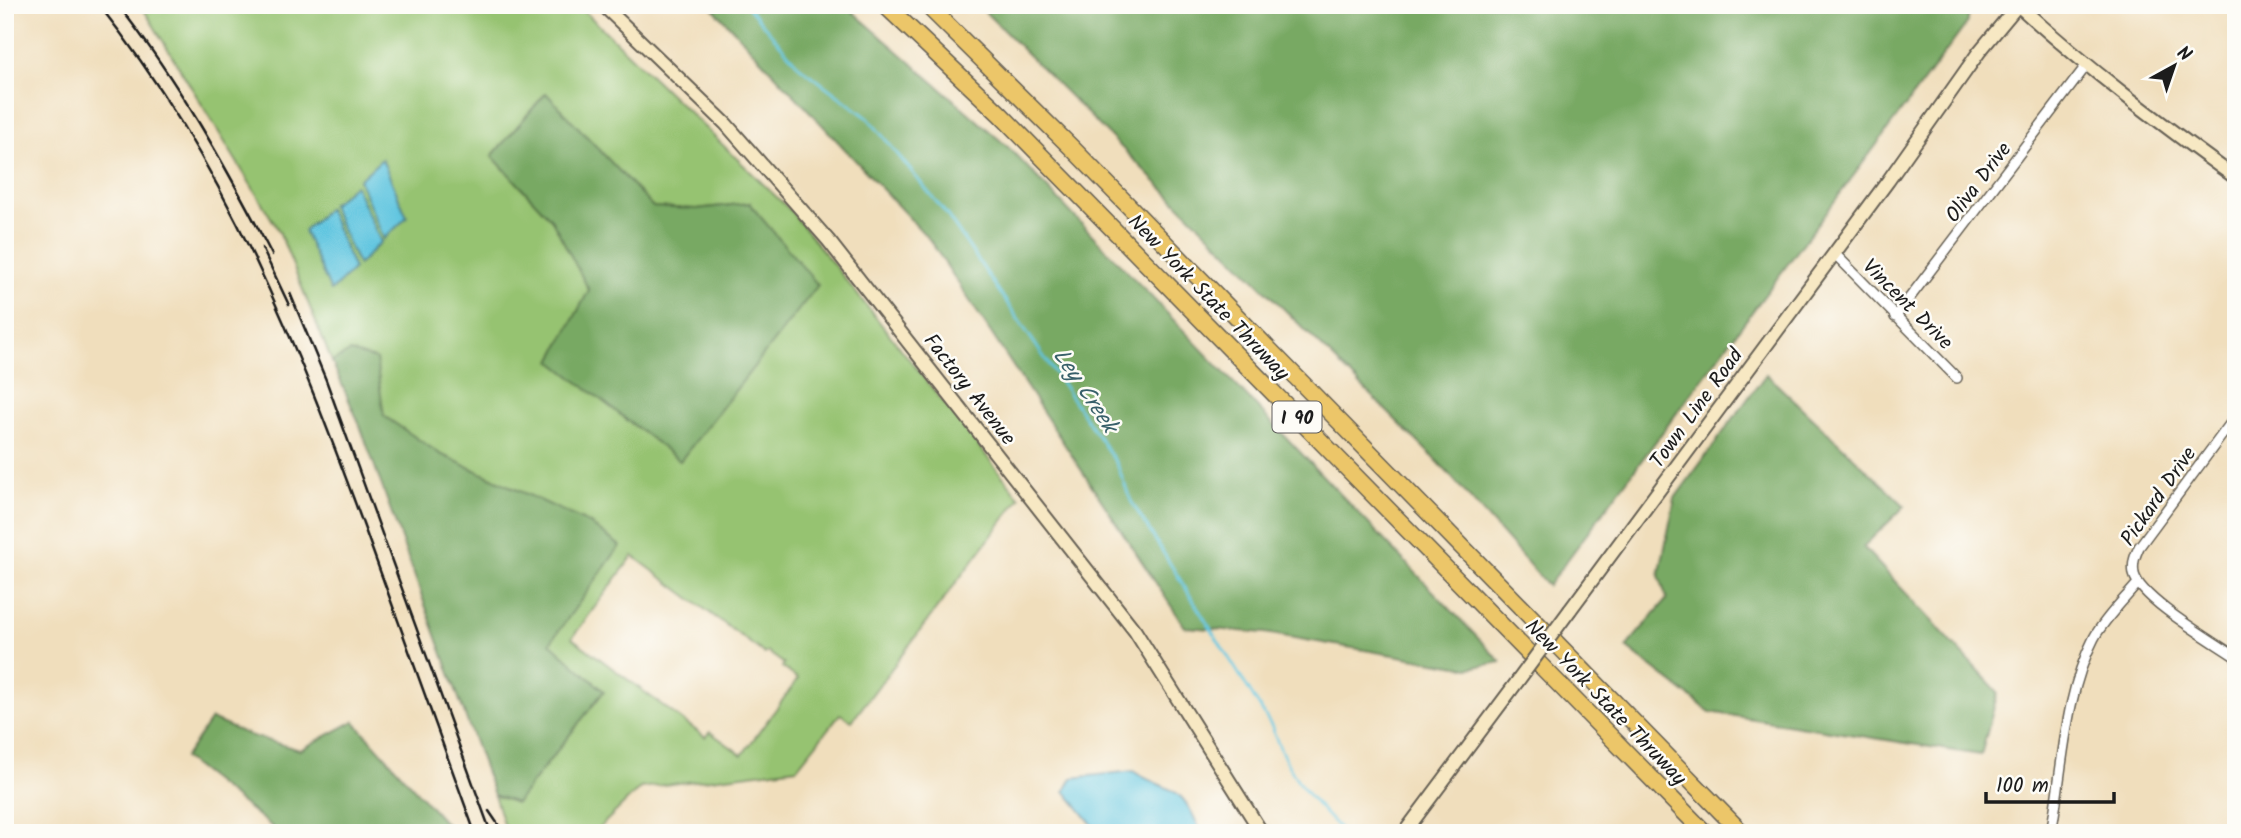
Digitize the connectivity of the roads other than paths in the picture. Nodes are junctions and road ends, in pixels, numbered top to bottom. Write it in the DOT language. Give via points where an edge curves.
graph roads {
  1 [pos="603,5"];
  2 [pos="885,5"];
  3 [pos="927,5"];
  4 [pos="2018,5"];
  5 [pos="2085,66"];
  6 [pos="2236,178"];
  7 [pos="1834,253"];
  8 [pos="1895,317"];
  9 [pos="1957,378"];
  10 [pos="2236,416"];
  11 [pos="2138,583"];
  12 [pos="2236,657"];
  13 [pos="1262,833"];
  14 [pos="1404,833"];
  15 [pos="1705,833"];
  16 [pos="1742,833"];
  17 [pos="2051,833"];
  1 -- 13 [label="street, Factory Avenue" via="709,106 828,240 1135,631"];
  2 -- 15 [label="highway, New York State Thruway / I 90" via="1000,114"];
  3 -- 16 [label="highway, New York State Thruway / I 90"];
  4 -- 5 [label="street"];
  4 -- 7 [label="street, Town Line Road"];
  5 -- 6 [label="street"];
  5 -- 8 [label="street, Oliva Drive"];
  7 -- 8 [label="street, Vincent Drive"];
  7 -- 14 [label="street, Town Line Road, bridge"];
  8 -- 9 [label="street, Vincent Drive"];
  10 -- 11 [label="street, Pickard Drive" via="2139,547 2133,562"];
  11 -- 12 [label="street"];
  11 -- 17 [label="street" via="2095,635 2083,662"];
}
